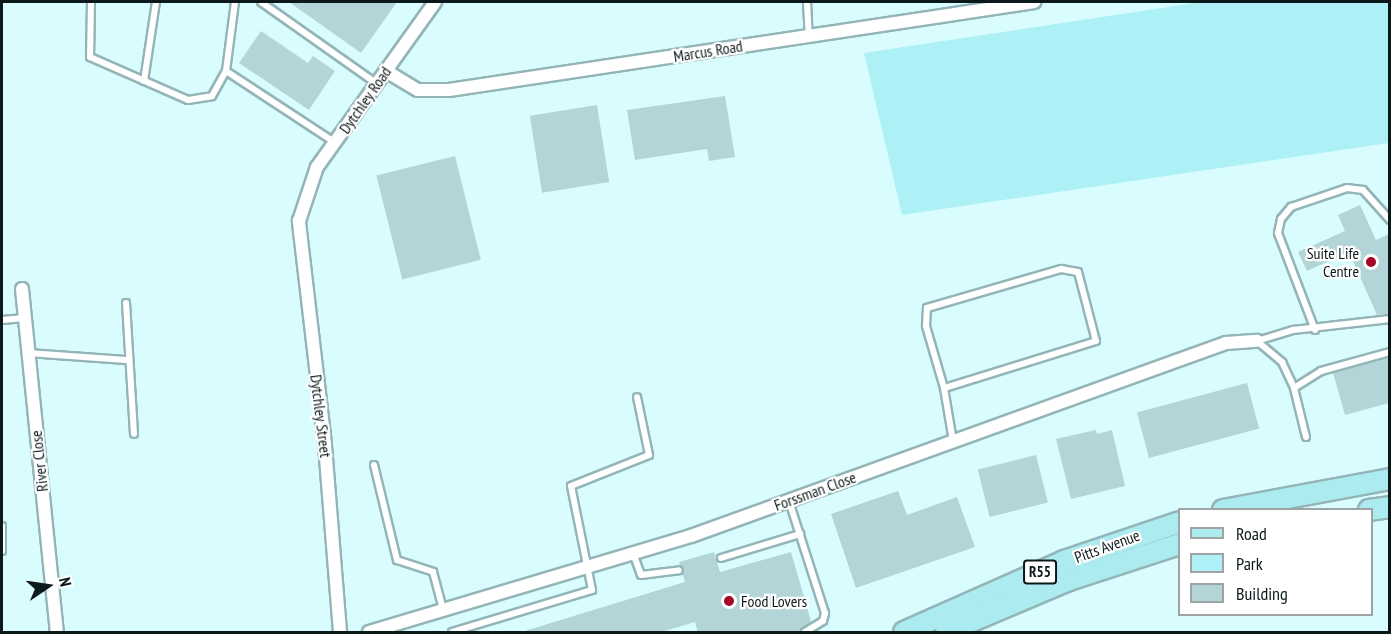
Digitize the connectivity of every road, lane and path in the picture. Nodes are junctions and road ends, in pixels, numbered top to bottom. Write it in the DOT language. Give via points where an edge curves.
graph roads {
  1 [pos="91,2"];
  2 [pos="156,2"];
  3 [pos="235,2"];
  4 [pos="261,2"];
  5 [pos="435,2"];
  6 [pos="807,2"];
  7 [pos="1034,2"];
  8 [pos="809,36"];
  9 [pos="226,71"];
  10 [pos="386,71"];
  11 [pos="144,81"];
  12 [pos="377,84"];
  13 [pos="335,143"];
  14 [pos="302,201"];
  15 [pos="1389,220"];
  16 [pos="22,289"];
  17 [pos="126,303"];
  18 [pos="25,318"];
  19 [pos="1389,319"];
  20 [pos="2,320"];
  21 [pos="1315,330"];
  22 [pos="1257,341"];
  23 [pos="1389,352"];
  24 [pos="28,353"];
  25 [pos="126,360"];
  26 [pos="944,388"];
  27 [pos="1294,388"];
  28 [pos="637,397"];
  29 [pos="134,434"];
  30 [pos="1306,437"];
  31 [pos="953,441"];
  32 [pos="374,465"];
  33 [pos="1389,479"];
  34 [pos="788,501"];
  35 [pos="1389,507"];
  36 [pos="1234,508"];
  37 [pos="1373,509"];
  38 [pos="1178,522"];
  39 [pos="2,526"];
  40 [pos="800,534"];
  41 [pos="1178,544"];
  42 [pos="2,550"];
  43 [pos="632,552"];
  44 [pos="721,558"];
  45 [pos="590,565"];
  46 [pos="679,570"];
  47 [pos="443,610"];
  48 [pos="375,632"];
  49 [pos="57,633"];
  50 [pos="340,633"];
  51 [pos="452,633"];
  52 [pos="805,633"];
  53 [pos="904,633"];
  54 [pos="946,633"];
  1 -- 11 [label="lane" via="90,57"];
  2 -- 11 [label="lane"];
  3 -- 9 [label="lane"];
  4 -- 12 [label="lane"];
  5 -- 10 [label="street, Dytchley Road"];
  6 -- 8 [label="lane"];
  7 -- 8 [label="street, Marcus Road"];
  8 -- 10 [label="street, Marcus Road" via="440,91 418,90"];
  9 -- 11 [label="lane" via="220,89 199,100"];
  9 -- 13 [label="lane"];
  10 -- 12 [label="street, Dytchley Road"];
  12 -- 13 [label="street, Dytchley Road"];
  13 -- 14 [label="street, Dytchley Road"];
  14 -- 50 [label="street, Dytchley Street" via="298,244 325,444"];
  15 -- 21 [label="lane" via="1363,190 1347,188 1291,207 1281,219 1278,234"];
  16 -- 18 [label="street, River Close"];
  17 -- 25 [label="lane"];
  18 -- 20 [label="lane"];
  18 -- 24 [label="street, River Close"];
  19 -- 21 [label="lane"];
  21 -- 22 [label="lane"];
  22 -- 27 [label="lane" via="1282,362"];
  22 -- 31 [label="street, Forssman Close" via="1226,343"];
  23 -- 27 [label="lane" via="1321,371"];
  24 -- 25 [label="lane"];
  24 -- 49 [label="street, River Close"];
  25 -- 29 [label="lane"];
  26 -- 26 [label="lane" via="1096,341 1078,272 1061,269 927,308 926,326"];
  26 -- 31 [label="lane"];
  27 -- 30 [label="lane"];
  28 -- 45 [label="lane" via="649,455 571,486"];
  31 -- 34 [label="street, Forssman Close"];
  32 -- 47 [label="lane" via="397,560 433,572"];
  33 -- 36 [label="main road"];
  34 -- 40 [label="lane"];
  34 -- 43 [label="street, Forssman Close"];
  35 -- 37 [label="main road"];
  38 -- 53 [label="main road, Pitts Avenue / R55" via="1064,561"];
  39 -- 42 [label="lane"];
  40 -- 44 [label="lane"];
  40 -- 52 [label="lane" via="825,613 823,621"];
  41 -- 54 [label="main road, Pitts Avenue / R55" via="1069,580"];
  43 -- 45 [label="street, Forssman Close"];
  43 -- 46 [label="lane" via="641,575"];
  45 -- 47 [label="street, Forssman Close"];
  45 -- 51 [label="lane" via="594,586 586,593"];
  47 -- 48 [label="street, Forssman Close"];
}
